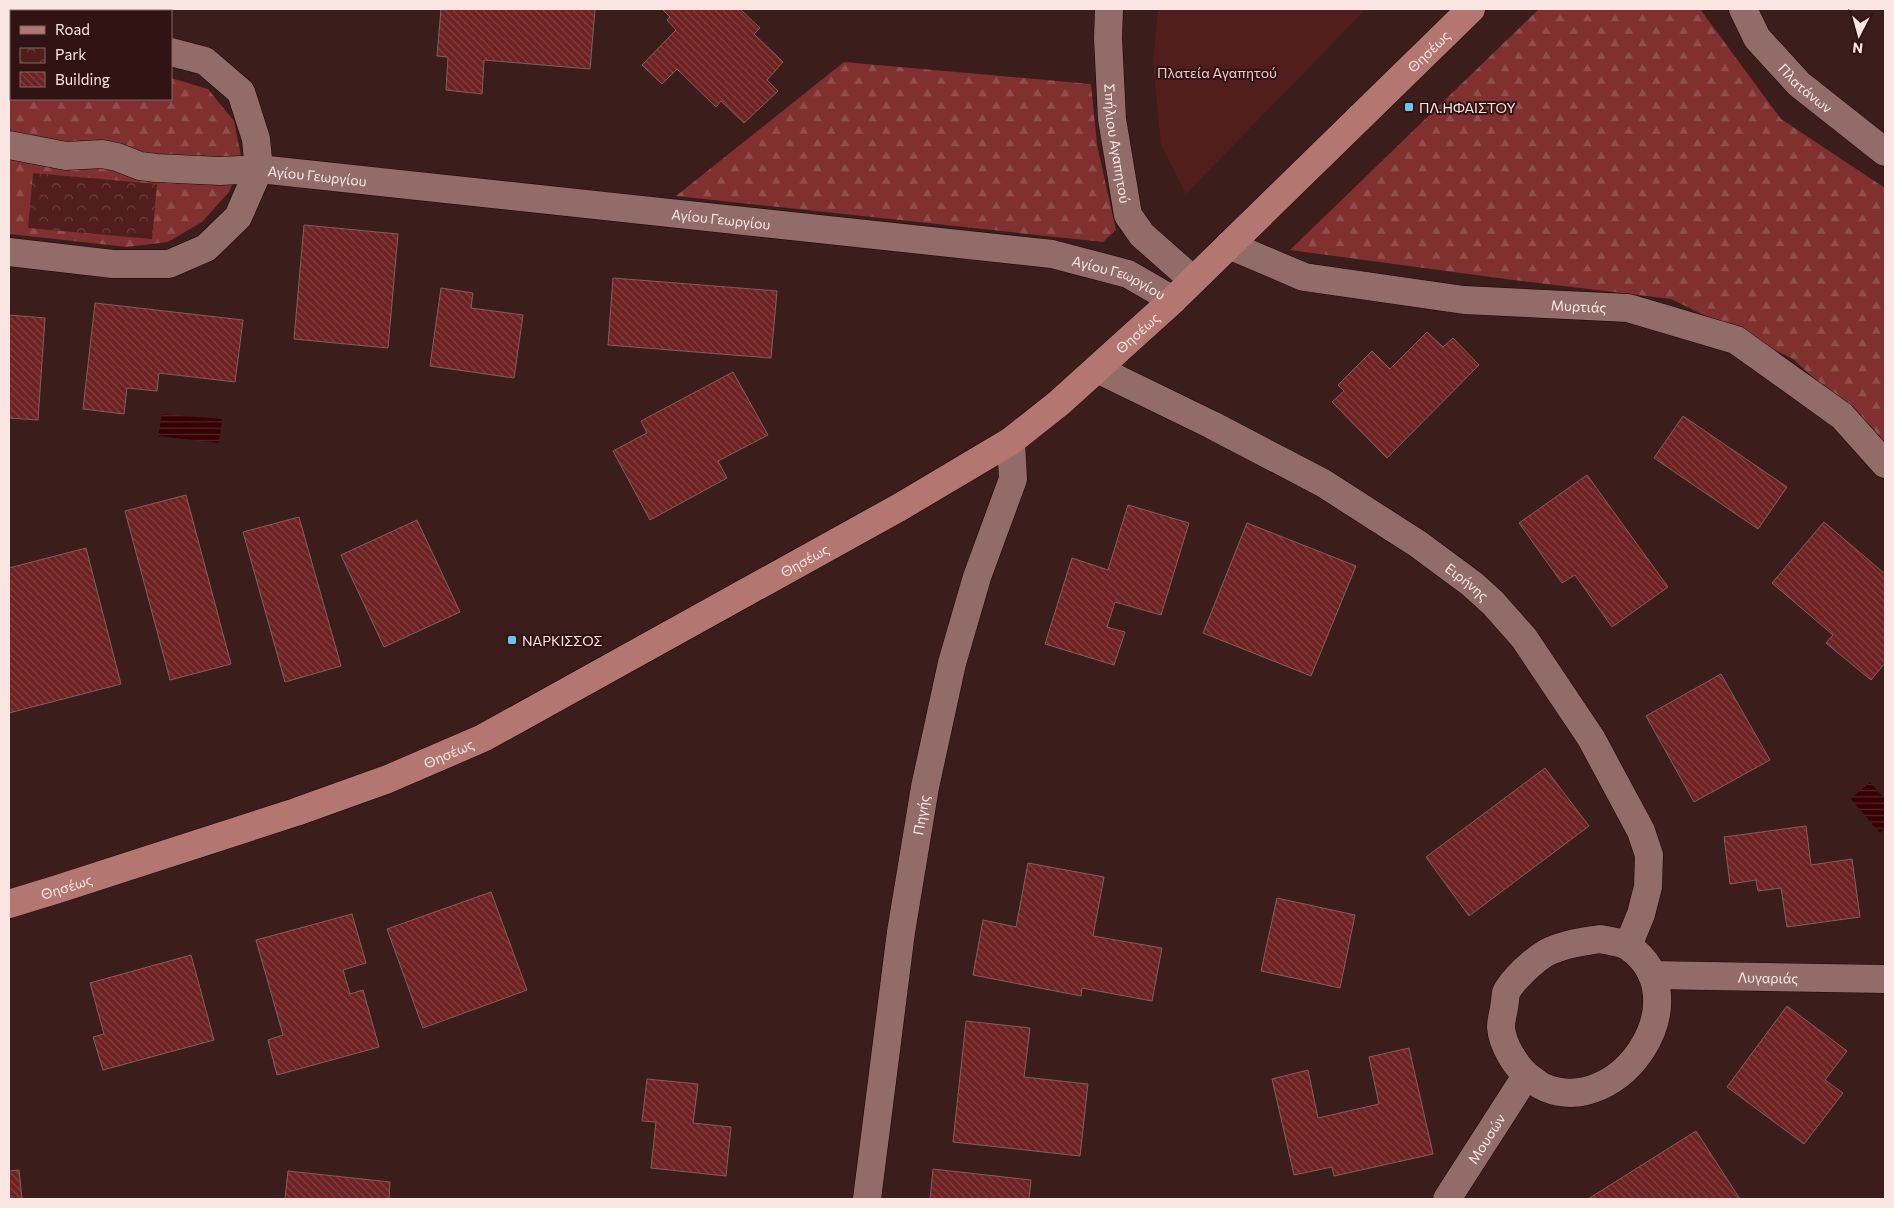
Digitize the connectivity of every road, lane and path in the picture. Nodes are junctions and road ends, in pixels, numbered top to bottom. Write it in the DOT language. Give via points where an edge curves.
graph roads {
  1 [pos="1109,9"];
  2 [pos="1471,9"];
  3 [pos="1743,9"];
  4 [pos="172,52"];
  5 [pos="9,145"];
  6 [pos="1885,152"];
  7 [pos="259,169"];
  8 [pos="1229,244"];
  9 [pos="9,252"];
  10 [pos="1193,280"];
  11 [pos="1173,300"];
  12 [pos="1097,370"];
  13 [pos="1011,441"];
  14 [pos="1885,464"];
  15 [pos="9,904"];
  16 [pos="1628,946"];
  17 [pos="1652,975"];
  18 [pos="1885,978"];
  19 [pos="1526,1076"];
  20 [pos="867,1199"];
  21 [pos="1447,1199"];
  1 -- 10 [label="street, Σπήλιου Αγαπητού" via="1112,120 1128,216 1142,235"];
  2 -- 8 [label="main road, Θησέως"];
  3 -- 6 [label="street, Πλατάνων" via="1757,38 1800,84"];
  4 -- 7 [label="street, Αγίου Γεωργίου" via="205,61 242,92 256,139"];
  5 -- 7 [label="street" via="66,156 102,154 156,168"];
  7 -- 9 [label="street, Αγίου Γεωργίου" via="238,217 206,248 169,264 113,264"];
  7 -- 11 [label="street, Αγίου Γεωργίου" via="1052,254 1128,274"];
  8 -- 10 [label="main road, Θησέως"];
  8 -- 14 [label="street, Μυρτιάς" via="1304,277 1464,300 1628,308 1736,340 1842,416"];
  10 -- 11 [label="main road, Θησέως"];
  11 -- 12 [label="main road, Θησέως"];
  12 -- 13 [label="main road, Θησέως"];
  12 -- 16 [label="street, Ειρήνης" via="1323,483 1418,544 1493,603 1524,638 1591,738 1641,831 1649,855 1648,887"];
  13 -- 15 [label="main road, Θησέως" via="900,507 483,738 388,779 296,812"];
  13 -- 20 [label="street, Πηγής" via="1013,479 977,577 952,663 925,787 901,932"];
  16 -- 17 [label="street" via="1643,959"];
  16 -- 19 [label="street" via="1600,939 1572,943 1545,954 1523,972 1506,993 1501,1027 1509,1054"];
  17 -- 18 [label="street, Λυγαριάς"];
  17 -- 19 [label="street" via="1657,991 1657,1015 1646,1044 1626,1070 1591,1090 1574,1092 1546,1088"];
  19 -- 21 [label="street, Μουσών"];
}
